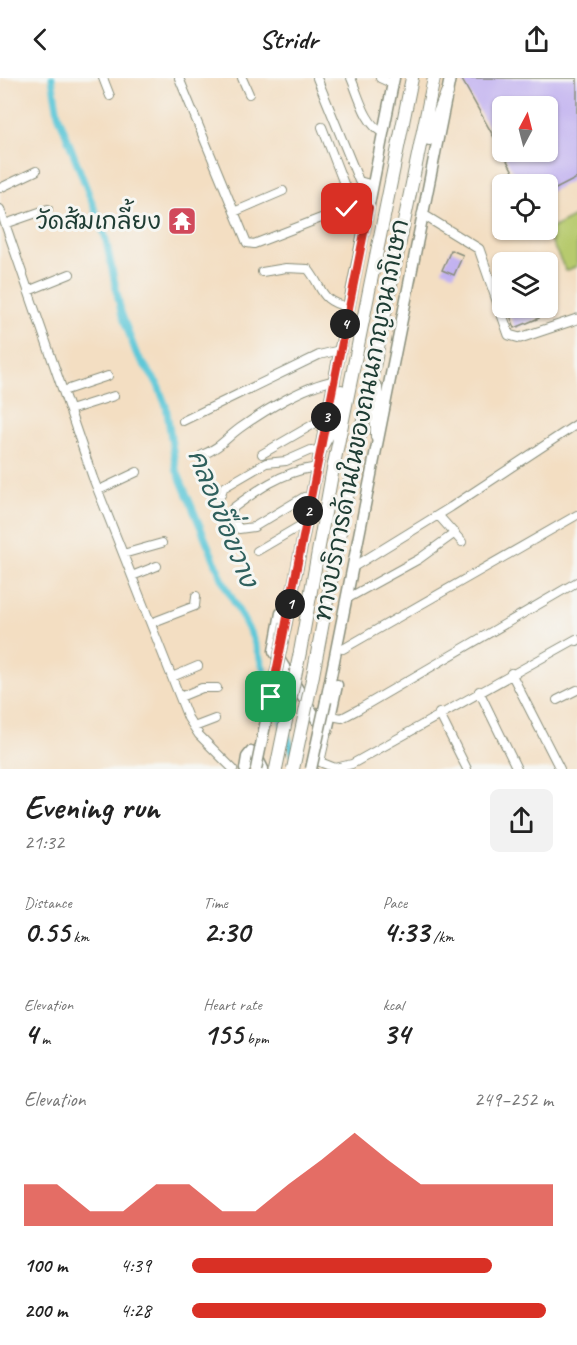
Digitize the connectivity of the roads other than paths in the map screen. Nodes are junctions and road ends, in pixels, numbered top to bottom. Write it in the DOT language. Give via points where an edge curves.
graph roads {
  1 [pos="103,78"];
  2 [pos="179,78"];
  3 [pos="242,78"];
  4 [pos="318,78"];
  5 [pos="351,78"];
  6 [pos="380,78"];
  7 [pos="412,78"];
  8 [pos="434,78"];
  9 [pos="450,78"];
  10 [pos="397,80"];
  11 [pos="447,93"];
  12 [pos="249,94"];
  13 [pos="110,96"];
  14 [pos="402,122"];
  15 [pos="322,127"];
  16 [pos="384,133"];
  17 [pos="36,171"];
  18 [pos="373,185"];
  19 [pos="0,188"];
  20 [pos="283,191"];
  21 [pos="411,191"];
  22 [pos="357,207"];
  23 [pos="369,208"];
  24 [pos="0,209"];
  25 [pos="48,209"];
  26 [pos="234,212"];
  27 [pos="422,214"];
  28 [pos="5,224"];
  29 [pos="262,272"];
  30 [pos="70,274"];
  31 [pos="28,291"];
  32 [pos="348,308"];
  33 [pos="577,320"];
  34 [pos="339,350"];
  35 [pos="377,353"];
  36 [pos="354,364"];
  37 [pos="108,376"];
  38 [pos="333,381"];
  39 [pos="63,391"];
  40 [pos="114,396"];
  41 [pos="70,410"];
  42 [pos="326,417"];
  43 [pos="183,422"];
  44 [pos="577,424"];
  45 [pos="377,437"];
  46 [pos="262,454"];
  47 [pos="202,455"];
  48 [pos="317,457"];
  49 [pos="137,472"];
  50 [pos="99,490"];
  51 [pos="221,495"];
  52 [pos="304,497"];
  53 [pos="438,515"];
  54 [pos="577,515"];
  55 [pos="298,527"];
  56 [pos="455,533"];
  57 [pos="462,542"];
  58 [pos="162,543"];
  59 [pos="257,551"];
  60 [pos="123,554"];
  61 [pos="157,566"];
  62 [pos="355,566"];
  63 [pos="132,576"];
  64 [pos="352,581"];
  65 [pos="577,582"];
  66 [pos="196,596"];
  67 [pos="350,597"];
  68 [pos="151,623"];
  69 [pos="577,641"];
  70 [pos="343,649"];
  71 [pos="198,666"];
  72 [pos="512,673"];
  73 [pos="172,677"];
  74 [pos="217,688"];
  75 [pos="577,690"];
  76 [pos="479,691"];
  77 [pos="180,697"];
  78 [pos="556,700"];
  79 [pos="439,713"];
  80 [pos="331,716"];
  81 [pos="215,719"];
  82 [pos="194,727"];
  83 [pos="327,731"];
  84 [pos="334,768"];
  85 [pos="233,769"];
  86 [pos="245,769"];
  87 [pos="256,769"];
  88 [pos="263,769"];
  89 [pos="276,769"];
  90 [pos="293,769"];
  91 [pos="311,769"];
  92 [pos="467,769"];
  93 [pos="517,769"];
  94 [pos="560,769"];
  1 -- 13 [label="street"];
  2 -- 26 [label="street"];
  3 -- 12 [label="street"];
  4 -- 18 [label="street" via="359,181"];
  5 -- 16 [label="street" via="370,120"];
  6 -- 10 [label="street"];
  7 -- 14 [label="highway"];
  8 -- 21 [label="highway"];
  9 -- 11 [label="main road, ทางบริการด้านในของถนนกาญจนาภิเษก"];
  10 -- 14 [label="highway"];
  10 -- 16 [label="main road"];
  11 -- 21 [label="highway"];
  11 -- 27 [label="main road, ทางบริการด้านในของถนนกาญจนาภิเษก"];
  14 -- 36 [label="highway"];
  15 -- 22 [label="street"];
  16 -- 18 [label="main road"];
  17 -- 19 [label="street"];
  18 -- 23 [label="main road"];
  20 -- 26 [label="street"];
  21 -- 35 [label="highway"];
  22 -- 23 [label="street"];
  22 -- 26 [label="street" via="254,244 246,242"];
  23 -- 32 [label="main road"];
  24 -- 28 [label="street"];
  25 -- 28 [label="street"];
  27 -- 33 [label="street" via="479,249 509,335 526,336"];
  27 -- 45 [label="main road, ทางบริการด้านในของถนนกาญจนาภิเษก"];
  28 -- 31 [label="street"];
  29 -- 32 [label="street" via="308,269 324,297"];
  30 -- 31 [label="street"];
  31 -- 39 [label="street"];
  32 -- 34 [label="main road"];
  34 -- 38 [label="main road"];
  34 -- 43 [label="street" via="319,355"];
  35 -- 45 [label="highway"];
  35 -- 90 [label="highway, bridge"];
  36 -- 48 [label="highway"];
  36 -- 89 [label="highway, bridge"];
  37 -- 39 [label="street"];
  38 -- 42 [label="main road"];
  38 -- 47 [label="street" via="307,388"];
  39 -- 41 [label="street"];
  40 -- 41 [label="street"];
  41 -- 50 [label="street"];
  42 -- 46 [label="street"];
  42 -- 48 [label="main road"];
  44 -- 53 [label="street"];
  45 -- 62 [label="main road, ทางบริการด้านในของถนนกาญจนาภิเษก"];
  48 -- 51 [label="street" via="311,450 286,461 266,463 223,488"];
  48 -- 52 [label="main road"];
  48 -- 52 [label="street" via="232,508 231,516 238,530 254,527"];
  48 -- 87 [label="main road, bridge"];
  49 -- 50 [label="street"];
  50 -- 60 [label="street"];
  52 -- 55 [label="main road"];
  53 -- 56 [label="street"];
  53 -- 62 [label="street"];
  54 -- 70 [label="street"];
  55 -- 59 [label="street"];
  55 -- 83 [label="main road" via="274,651"];
  56 -- 57 [label="street"];
  56 -- 67 [label="street" via="419,559"];
  58 -- 60 [label="street"];
  60 -- 63 [label="street"];
  61 -- 63 [label="street"];
  62 -- 64 [label="main road, ทางบริการด้านในของถนนกาญจนาภิเษก"];
  63 -- 68 [label="street"];
  64 -- 67 [label="main road"];
  64 -- 91 [label="main road, ทางบริการด้านในของถนนกาญจนาภิเษก, bridge"];
  65 -- 80 [label="street" via="342,718"];
  66 -- 68 [label="street" via="195,606"];
  67 -- 70 [label="main road"];
  68 -- 73 [label="street"];
  69 -- 72 [label="street"];
  70 -- 80 [label="main road"];
  71 -- 73 [label="street"];
  72 -- 76 [label="street"];
  72 -- 94 [label="street"];
  73 -- 77 [label="street"];
  74 -- 77 [label="street" via="202,688"];
  75 -- 78 [label="street"];
  76 -- 79 [label="street"];
  76 -- 93 [label="street"];
  77 -- 82 [label="street"];
  79 -- 84 [label="street" via="352,764"];
  79 -- 92 [label="street"];
  80 -- 83 [label="main road"];
  81 -- 82 [label="street"];
  82 -- 85 [label="street"];
  83 -- 84 [label="street" via="320,762"];
  86 -- 88 [label="main road" via="251,752"];
}
